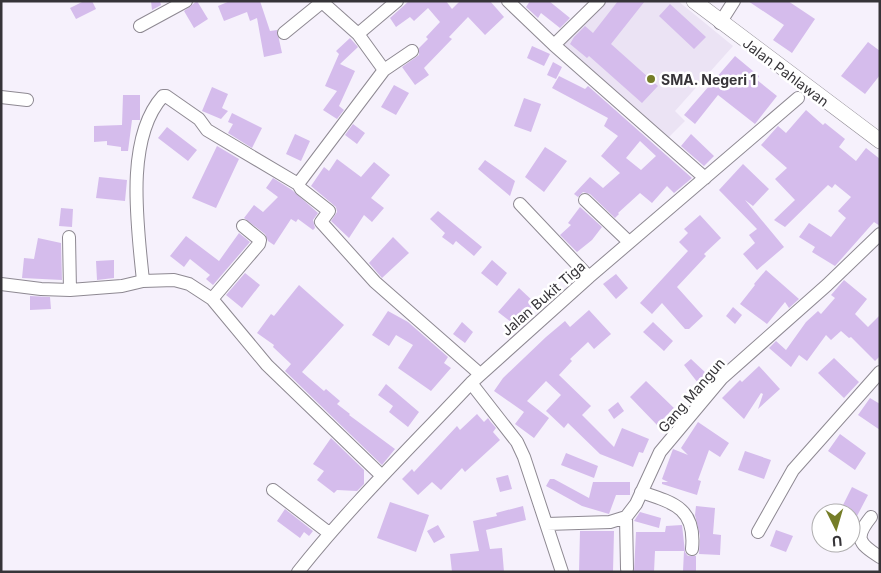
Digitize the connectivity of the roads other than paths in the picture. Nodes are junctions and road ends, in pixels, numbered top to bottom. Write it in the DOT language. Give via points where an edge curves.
graph roads {
  1 [pos="186,1"];
  2 [pos="396,1"];
  3 [pos="508,1"];
  4 [pos="599,1"];
  5 [pos="694,1"];
  6 [pos="734,1"];
  7 [pos="322,2"];
  8 [pos="720,23"];
  9 [pos="140,26"];
  10 [pos="284,33"];
  11 [pos="358,34"];
  12 [pos="554,45"];
  13 [pos="412,51"];
  14 [pos="384,70"];
  15 [pos="803,94"];
  16 [pos="1,97"];
  17 [pos="27,100"];
  18 [pos="880,141"];
  19 [pos="705,178"];
  20 [pos="298,184"];
  21 [pos="585,200"];
  22 [pos="520,204"];
  23 [pos="243,226"];
  24 [pos="880,234"];
  25 [pos="69,237"];
  26 [pos="626,239"];
  27 [pos="589,277"];
  28 [pos="143,281"];
  29 [pos="1,284"];
  30 [pos="70,290"];
  31 [pos="212,299"];
  32 [pos="880,372"];
  33 [pos="480,374"];
  34 [pos="471,384"];
  35 [pos="381,476"];
  36 [pos="273,490"];
  37 [pos="641,492"];
  38 [pos="626,517"];
  39 [pos="871,517"];
  40 [pos="547,524"];
  41 [pos="758,532"];
  42 [pos="329,533"];
  43 [pos="692,549"];
  44 [pos="880,557"];
  45 [pos="627,569"];
  46 [pos="298,572"];
  47 [pos="562,572"];
  1 -- 9 [label="street"];
  2 -- 11 [label="street"];
  3 -- 12 [label="street"];
  4 -- 12 [label="street"];
  5 -- 8 [label="main road, Jalan Pahlawan"];
  6 -- 8 [label="street"];
  7 -- 10 [label="street"];
  7 -- 11 [label="street"];
  8 -- 15 [label="main road, Jalan Pahlawan"];
  11 -- 14 [label="street"];
  12 -- 19 [label="street"];
  13 -- 14 [label="street"];
  14 -- 20 [label="street"];
  15 -- 18 [label="main road, Jalan Pahlawan"];
  15 -- 19 [label="street, Jalan Bukit Tiga"];
  16 -- 17 [label="street"];
  19 -- 26 [label="street, Jalan Bukit Tiga"];
  20 -- 28 [label="street" via="207,130 172,98 163,96 154,106 136,174 136,215"];
  20 -- 33 [label="street" via="329,212 321,222 375,282"];
  21 -- 26 [label="street"];
  22 -- 27 [label="street"];
  23 -- 31 [label="street" via="260,240 259,244"];
  24 -- 37 [label="street, Gang Mangun" via="722,378 660,452"];
  25 -- 30 [label="street"];
  26 -- 27 [label="street, Jalan Bukit Tiga"];
  27 -- 33 [label="street, Jalan Bukit Tiga"];
  28 -- 30 [label="street"];
  28 -- 31 [label="street" via="174,280 189,284"];
  29 -- 30 [label="street"];
  31 -- 35 [label="street" via="267,365"];
  32 -- 41 [label="street" via="793,470"];
  33 -- 34 [label="street, Jalan Bukit Tiga"];
  34 -- 35 [label="street, Jalan Bukit Tiga"];
  34 -- 40 [label="street" via="517,442"];
  35 -- 42 [label="street, Jalan Bukit Tiga"];
  36 -- 42 [label="street"];
  37 -- 38 [label="street, Gang Mangun"];
  37 -- 43 [label="street" via="678,506 693,527"];
  38 -- 40 [label="street" via="610,522"];
  38 -- 45 [label="street"];
  39 -- 44 [label="street" via="859,532 859,538"];
  40 -- 47 [label="street"];
  42 -- 46 [label="street, Jalan Bukit Tiga"];
}
